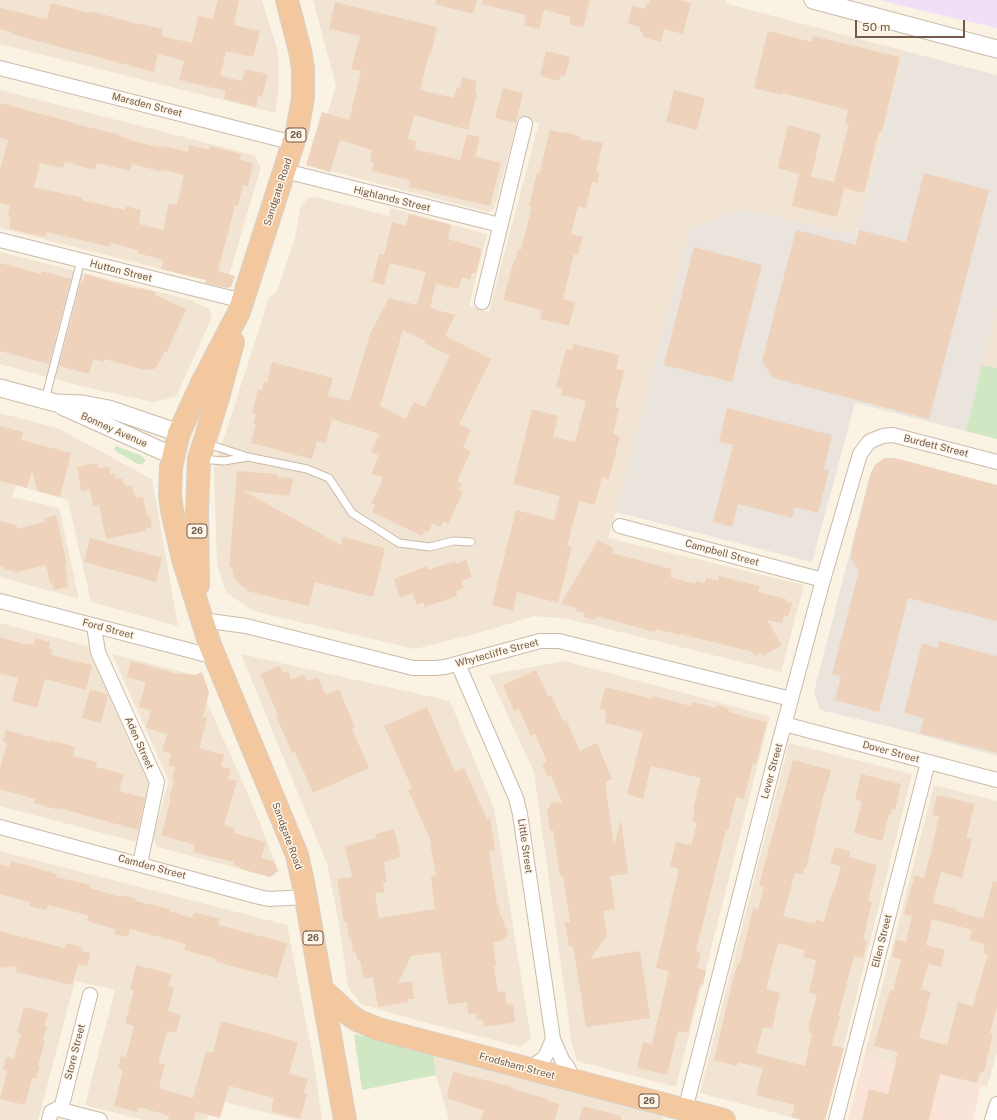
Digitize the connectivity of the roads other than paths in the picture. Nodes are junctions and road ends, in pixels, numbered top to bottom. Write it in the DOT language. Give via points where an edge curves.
graph roads {
  1 [pos="286,0"];
  2 [pos="813,0"];
  3 [pos="997,49"];
  4 [pos="0,68"];
  5 [pos="526,124"];
  6 [pos="294,142"];
  7 [pos="285,172"];
  8 [pos="500,225"];
  9 [pos="0,240"];
  10 [pos="81,260"];
  11 [pos="482,302"];
  12 [pos="241,306"];
  13 [pos="0,388"];
  14 [pos="51,401"];
  15 [pos="180,433"];
  16 [pos="874,439"];
  17 [pos="201,451"];
  18 [pos="173,454"];
  19 [pos="248,457"];
  20 [pos="997,462"];
  21 [pos="620,526"];
  22 [pos="472,542"];
  23 [pos="823,580"];
  24 [pos="0,601"];
  25 [pos="201,615"];
  26 [pos="94,626"];
  27 [pos="215,657"];
  28 [pos="458,664"];
  29 [pos="791,699"];
  30 [pos="784,724"];
  31 [pos="928,762"];
  32 [pos="997,780"];
  33 [pos="0,827"];
  34 [pos="140,864"];
  35 [pos="306,897"];
  36 [pos="322,989"];
  37 [pos="90,995"];
  38 [pos="553,1039"];
  39 [pos="528,1069"];
  40 [pos="574,1081"];
  41 [pos="997,1104"];
  42 [pos="61,1109"];
  43 [pos="676,1112"];
  44 [pos="49,1120"];
  45 [pos="100,1120"];
  46 [pos="345,1120"];
  47 [pos="724,1120"];
  48 [pos="836,1120"];
  49 [pos="992,1120"];
  1 -- 6 [label="highway, Sandgate Road / 26" via="300,51 304,83 301,115"];
  2 -- 3 [label="street"];
  4 -- 6 [label="street, Marsden Street"];
  5 -- 8 [label="street"];
  6 -- 7 [label="highway, Sandgate Road / 26"];
  7 -- 8 [label="street, Highlands Street"];
  7 -- 12 [label="highway, Sandgate Road / 26"];
  8 -- 11 [label="street"];
  9 -- 10 [label="street, Hutton Street"];
  10 -- 12 [label="street, Hutton Street"];
  10 -- 14 [label="lane"];
  12 -- 15 [label="highway, Sandgate Road / 26"];
  12 -- 17 [label="highway, Sandgate Road / 26" via="225,374"];
  13 -- 14 [label="street, Bonney Avenue"];
  14 -- 15 [label="street, Bonney Avenue" via="108,409"];
  14 -- 18 [label="street, Bonney Avenue" via="110,429"];
  15 -- 17 [label="highway"];
  15 -- 18 [label="highway, Sandgate Road / 26"];
  16 -- 20 [label="street, Burdett Street" via="892,435"];
  16 -- 23 [label="street, Lever Street" via="864,447 857,460"];
  17 -- 18 [label="highway"];
  17 -- 19 [label="lane"];
  17 -- 19 [label="lane" via="224,461"];
  17 -- 25 [label="highway, Sandgate Road / 26" via="196,511"];
  18 -- 25 [label="highway, Sandgate Road / 26" via="170,481 172,511 183,559"];
  19 -- 22 [label="lane" via="308,469 329,478 352,513 399,543 430,547 453,542"];
  21 -- 23 [label="street, Campbell Street"];
  23 -- 29 [label="street, Lever Street"];
  24 -- 26 [label="street, Ford Street"];
  25 -- 27 [label="highway, Sandgate Road / 26"];
  25 -- 28 [label="street, Whytecliffe Street" via="413,668"];
  26 -- 27 [label="street, Ford Street"];
  26 -- 34 [label="street, Aden Street" via="100,658 157,782"];
  27 -- 35 [label="highway, Sandgate Road / 26" via="297,855"];
  28 -- 29 [label="street, Whytecliffe Street" via="540,641 559,641"];
  28 -- 38 [label="street, Little Street" via="516,798"];
  29 -- 30 [label="street, Lever Street"];
  30 -- 31 [label="street, Dover Street"];
  30 -- 43 [label="street, Lever Street"];
  31 -- 32 [label="street, Dover Street"];
  31 -- 48 [label="street, Ellen Street"];
  33 -- 34 [label="street, Camden Street"];
  34 -- 35 [label="street, Camden Street" via="269,899"];
  35 -- 36 [label="highway, Sandgate Road / 26"];
  36 -- 39 [label="highway, Frodsham Street / 26" via="351,1016 368,1025"];
  36 -- 46 [label="highway, Sandgate Road / 26"];
  37 -- 42 [label="street, Store Street"];
  38 -- 39 [label="street" via="546,1056"];
  38 -- 40 [label="street, Little Street"];
  39 -- 40 [label="highway, Frodsham Street / 26"];
  40 -- 43 [label="highway, Frodsham Street / 26"];
  41 -- 49 [label="street"];
  42 -- 44 [label="street" via="53,1110"];
  42 -- 45 [label="street"];
  43 -- 47 [label="highway, Frodsham Street / 26"];
}
